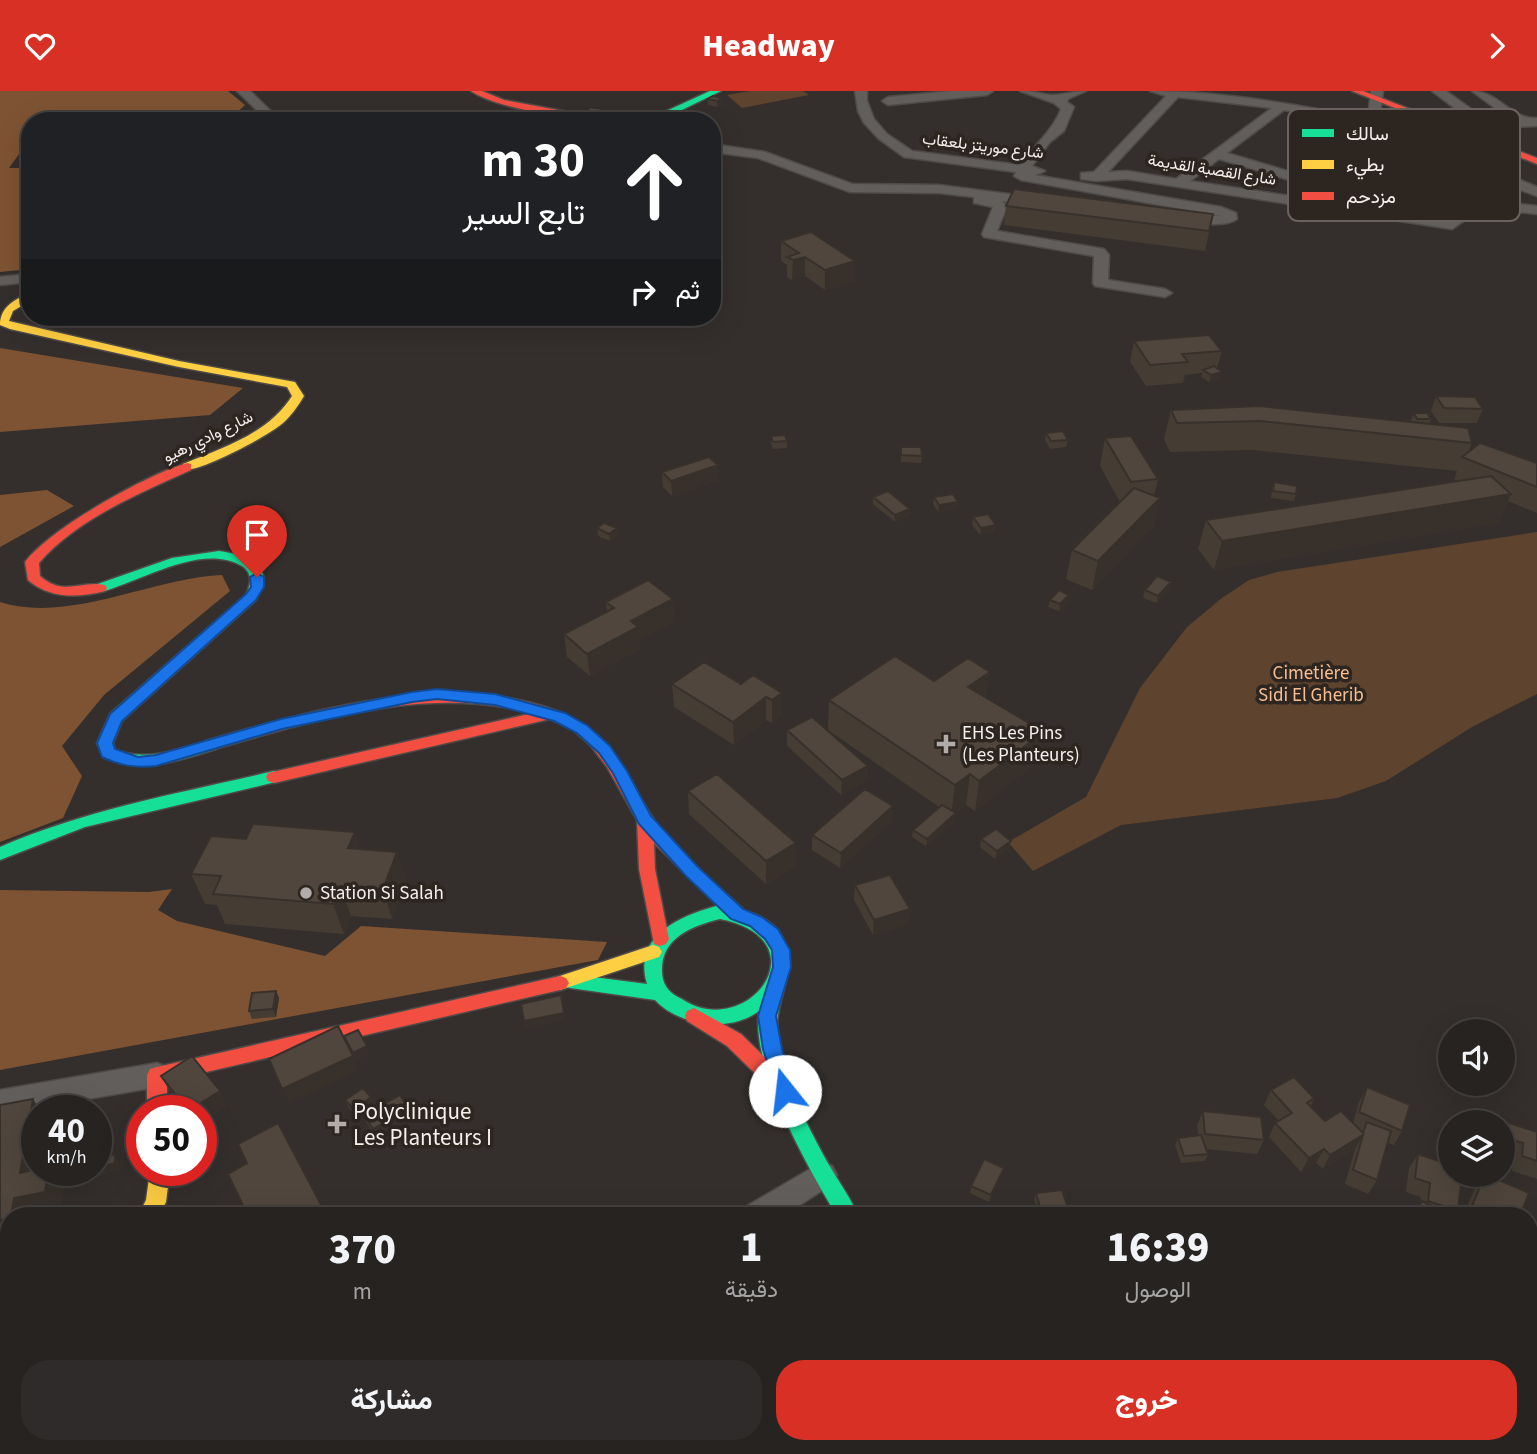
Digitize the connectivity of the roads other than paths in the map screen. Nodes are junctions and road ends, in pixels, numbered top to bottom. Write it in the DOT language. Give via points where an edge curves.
graph roads {
  1 [pos="243,91"];
  2 [pos="475,91"];
  3 [pos="717,91"];
  4 [pos="861,91"];
  5 [pos="987,91"];
  6 [pos="1026,91"];
  7 [pos="1080,91"];
  8 [pos="1156,91"];
  9 [pos="1356,91"];
  10 [pos="1438,91"];
  11 [pos="1478,91"];
  12 [pos="1175,92"];
  13 [pos="1377,95"];
  14 [pos="1062,99"];
  15 [pos="690,101"];
  16 [pos="888,101"];
  17 [pos="1282,106"];
  18 [pos="1298,109"];
  19 [pos="1409,109"];
  20 [pos="1463,109"];
  21 [pos="1503,109"];
  22 [pos="566,111"];
  23 [pos="265,112"];
  24 [pos="571,112"];
  25 [pos="576,112"];
  26 [pos="675,112"];
  27 [pos="683,112"];
  28 [pos="1520,121"];
  29 [pos="1537,122"];
  30 [pos="1520,123"];
  31 [pos="1523,123"];
  32 [pos="721,150"];
  33 [pos="1217,154"];
  34 [pos="1520,154"];
  35 [pos="1537,161"];
  36 [pos="1023,170"];
  37 [pos="1288,175"];
  38 [pos="1096,177"];
  39 [pos="1178,183"];
  40 [pos="1520,186"];
  41 [pos="939,188"];
  42 [pos="1537,192"];
  43 [pos="1288,200"];
  44 [pos="1056,204"];
  45 [pos="1146,213"];
  46 [pos="1426,221"];
  47 [pos="1457,221"];
  48 [pos="21,279"];
  49 [pos="0,281"];
  50 [pos="1166,293"];
  51 [pos="21,302"];
  52 [pos="2,322"];
  53 [pos="559,717"];
  54 [pos="645,820"];
  55 [pos="0,854"];
  56 [pos="737,914"];
  57 [pos="657,946"];
  58 [pos="569,981"];
  59 [pos="777,985"];
  60 [pos="660,993"];
  61 [pos="690,1014"];
  62 [pos="157,1075"];
  63 [pos="785,1091"];
  64 [pos="157,1095"];
  65 [pos="0,1102"];
  66 [pos="822,1175"];
  67 [pos="158,1186"];
  68 [pos="153,1207"];
  69 [pos="772,1207"];
  70 [pos="842,1207"];
  1 -- 23 [label="street"];
  2 -- 22 [label="street" via="502,102"];
  3 -- 15 [label="street"];
  4 -- 36 [label="street, شارع موريتز بلعقاب" via="860,104 868,119 909,154"];
  5 -- 16 [label="street"];
  6 -- 14 [label="street"];
  7 -- 14 [label="street"];
  8 -- 12 [label="street"];
  9 -- 13 [label="street"];
  10 -- 20 [label="street"];
  11 -- 21 [label="street"];
  12 -- 17 [label="street"];
  12 -- 38 [label="street"];
  13 -- 19 [label="street"];
  14 -- 36 [label="street" via="1060,104 1068,107 1060,128"];
  15 -- 26 [label="street"];
  15 -- 27 [label="street"];
  17 -- 18 [label="street"];
  17 -- 33 [label="street"];
  22 -- 24 [label="street"];
  22 -- 25 [label="street"];
  28 -- 31 [label="street"];
  29 -- 31 [label="street"];
  30 -- 31 [label="street"];
  32 -- 41 [label="street" via="760,155 850,188"];
  33 -- 37 [label="street"];
  33 -- 39 [label="street"];
  34 -- 35 [label="street"];
  36 -- 38 [label="street, شارع موريتز بلعقاب"];
  36 -- 45 [label="street" via="1021,176 1032,179 1231,216 1226,221"];
  38 -- 39 [label="street, شارع القصبة القديمة" via="1127,175"];
  39 -- 43 [label="street, شارع القصبة القديمة"];
  40 -- 42 [label="street"];
  41 -- 44 [label="street"];
  41 -- 50 [label="street" via="998,204 989,234 1099,252 1100,283"];
  46 -- 47 [label="street, شارع القصبة القديمة" via="1452,225"];
  48 -- 49 [label="street"];
  51 -- 52 [label="street, شارع وادي رهيو" via="9,309"];
  52 -- 53 [label="street, شارع وادي رهيو" via="109,350 282,381 296,390 296,401 275,422 118,501 32,561 30,571 43,586 72,591 95,589 203,556 221,555 254,569 257,587 251,597 115,718 105,743 108,753 120,759 156,761 281,724 425,695 495,699"];
  53 -- 54 [label="street" via="583,729 604,750"];
  53 -- 55 [label="street" via="526,718 95,819"];
  54 -- 56 [label="street"];
  54 -- 57 [label="street"];
  56 -- 57 [label="street" via="702,913 671,928"];
  56 -- 59 [label="street" via="772,934 781,950"];
  57 -- 58 [label="street"];
  57 -- 60 [label="street" via="651,966"];
  58 -- 60 [label="street"];
  58 -- 62 [label="street"];
  59 -- 61 [label="street" via="766,999 741,1013 710,1018"];
  59 -- 63 [label="street" via="767,1016"];
  60 -- 61 [label="street"];
  61 -- 63 [label="street" via="734,1040"];
  62 -- 64 [label="street"];
  62 -- 65 [label="street"];
  63 -- 66 [label="street"];
  66 -- 69 [label="street"];
  66 -- 70 [label="street"];
  67 -- 68 [label="street"];
}
